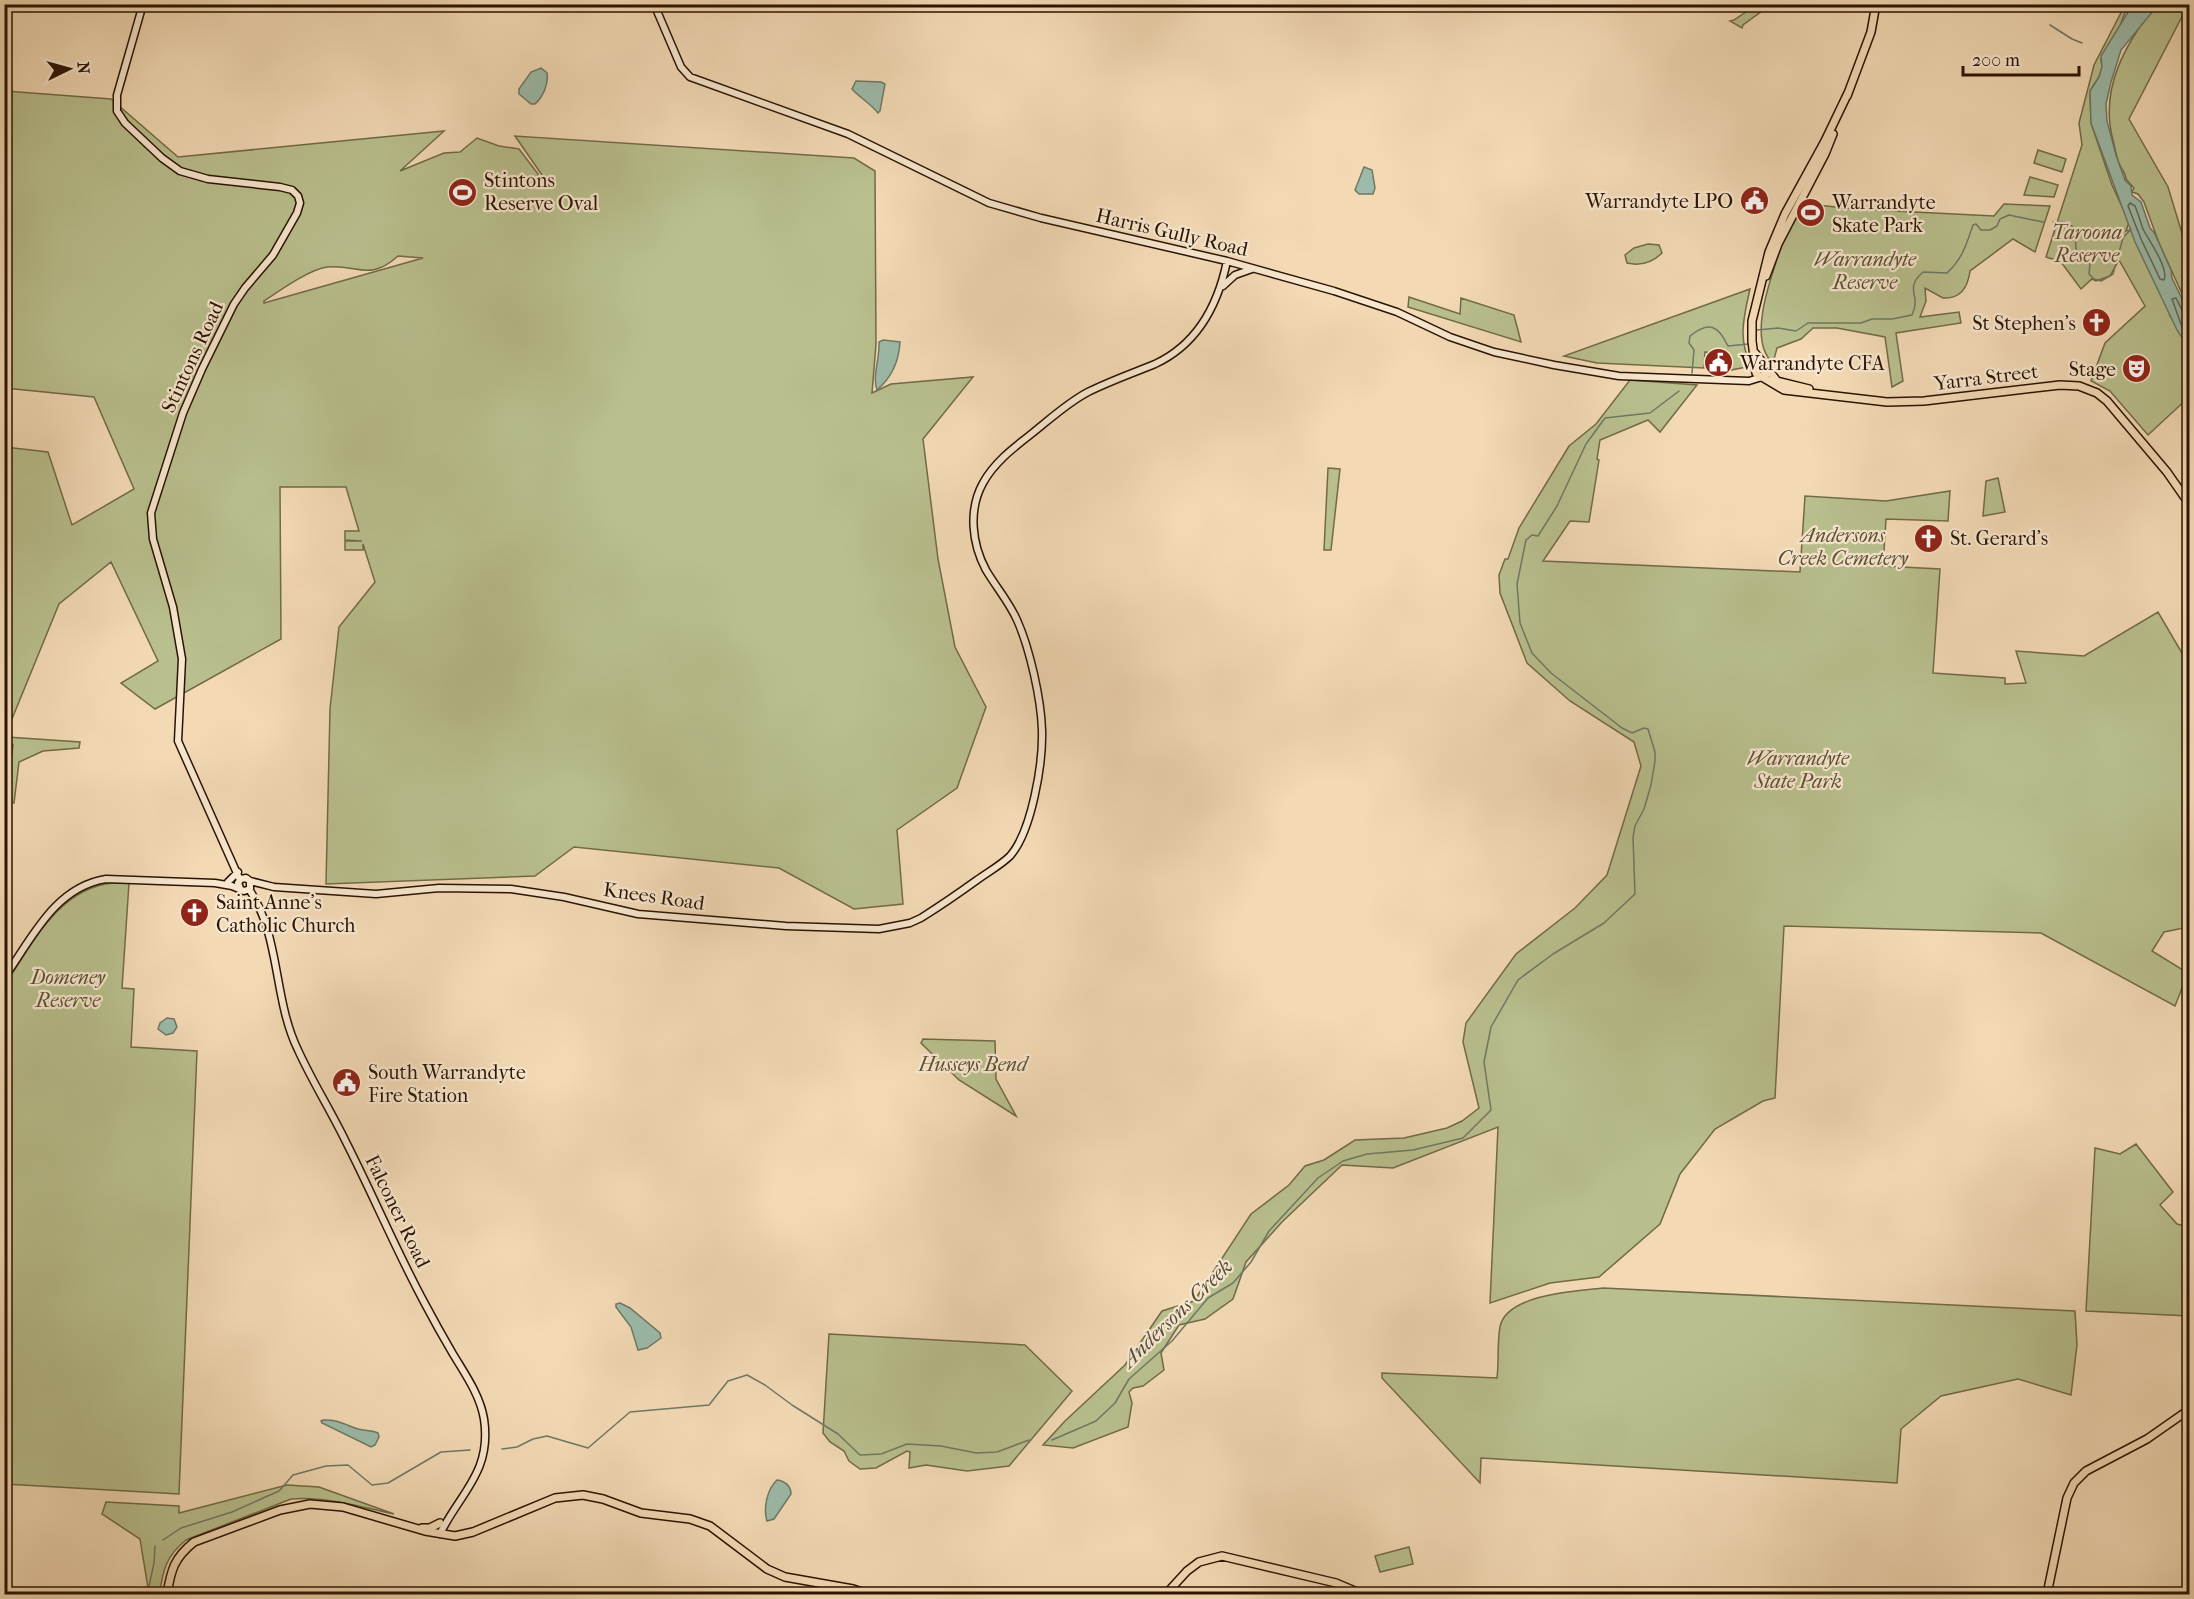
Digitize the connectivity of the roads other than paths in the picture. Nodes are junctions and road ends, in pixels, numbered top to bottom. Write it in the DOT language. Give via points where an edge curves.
graph roads {
  1 [pos="143,4"];
  2 [pos="654,4"];
  3 [pos="1876,4"];
  4 [pos="1227,261"];
  5 [pos="1258,269"];
  6 [pos="1220,292"];
  7 [pos="1753,346"];
  8 [pos="1767,367"];
  9 [pos="1756,369"];
  10 [pos="1762,377"];
  11 [pos="1740,380"];
  12 [pos="1803,390"];
  13 [pos="2190,505"];
  14 [pos="230,854"];
  15 [pos="238,872"];
  16 [pos="244,880"];
  17 [pos="228,882"];
  18 [pos="215,884"];
  19 [pos="274,887"];
  20 [pos="266,888"];
  21 [pos="246,889"];
  22 [pos="256,899"];
  23 [pos="262,917"];
  24 [pos="4,978"];
  25 [pos="2190,1409"];
  26 [pos="451,1513"];
  27 [pos="397,1522"];
  28 [pos="440,1523"];
  29 [pos="438,1534"];
  30 [pos="455,1536"];
  31 [pos="167,1594"];
  32 [pos="868,1594"];
  33 [pos="1166,1594"];
  34 [pos="1362,1594"];
  35 [pos="2047,1594"];
  1 -- 14 [label="main road, Stintons Road" via="117,94 116,106 122,120 180,171 208,179 280,186 292,190 300,203 273,255 234,304 202,369 183,413 152,513 153,539 173,607 180,650 178,741"];
  2 -- 4 [label="main road, Harris Gully Road" via="681,67 694,79 848,134 989,204"];
  3 -- 7 [label="main road" via="1871,32 1825,154 1798,197 1763,280 1752,321"];
  4 -- 5 [label="main road, Harris Gully Road"];
  4 -- 6 [label="main road"];
  5 -- 6 [label="main road" via="1235,275"];
  5 -- 11 [label="main road, Harris Gully Road" via="1397,312 1473,345 1536,362 1619,376"];
  6 -- 19 [label="main road, Knees Road" via="1211,313 1189,341 1156,363 1087,393 1062,410 999,461 976,498 976,544 986,571 1010,607 1023,637 1038,699 1040,755 1030,814 1010,856 921,918 879,929 786,926 651,916 511,889 439,888 376,894"];
  7 -- 8 [label="main road"];
  7 -- 9 [label="main road"];
  8 -- 9 [label="main road" via="1760,365"];
  8 -- 10 [label="main road" via="1768,373"];
  8 -- 12 [label="main road, Yarra Street" via="1779,382"];
  9 -- 10 [label="main road"];
  9 -- 11 [label="main road"];
  10 -- 11 [label="main road, Harris Gully Road"];
  10 -- 12 [label="main road, Yarra Street" via="1780,389"];
  12 -- 13 [label="main road, Yarra Street" via="1884,402 2079,386 2097,393 2114,409"];
  14 -- 15 [label="main road, Stintons Road"];
  14 -- 16 [label="main road, Stintons Road"];
  15 -- 16 [label="main road, Stintons Road"];
  15 -- 17 [label="main road"];
  16 -- 17 [label="main road, Knees Road"];
  16 -- 19 [label="main road, Knees Road"];
  16 -- 21 [label="main road"];
  16 -- 21 [label="main road"];
  17 -- 18 [label="main road, Knees Road"];
  18 -- 21 [label="main road, Knees Road"];
  18 -- 24 [label="main road, Knees Road" via="106,879 89,882 54,908"];
  19 -- 20 [label="main road, Knees Road"];
  20 -- 21 [label="main road, Knees Road"];
  20 -- 22 [label="main road"];
  21 -- 22 [label="main road, Falconer Road"];
  21 -- 23 [label="main road, Falconer Road"];
  22 -- 23 [label="main road, Falconer Road"];
  23 -- 26 [label="main road, Falconer Road" via="297,1049 482,1410 485,1441 481,1464 474,1482"];
  25 -- 35 [label="main road" via="2147,1439 2086,1471 2074,1483 2067,1498"];
  26 -- 28 [label="main road, Falconer Road"];
  26 -- 29 [label="main road, Falconer Road"];
  26 -- 30 [label="main road" via="447,1529"];
  27 -- 28 [label="main road" via="426,1528"];
  27 -- 29 [label="main road"];
  27 -- 31 [label="main road" via="334,1506 310,1504 280,1510 184,1549 175,1562"];
  28 -- 29 [label="main road, Falconer Road"];
  29 -- 30 [label="main road"];
  30 -- 32 [label="main road" via="555,1498 583,1495 641,1513 690,1519 710,1526 767,1569 784,1577"];
  33 -- 34 [label="main road" via="1199,1562 1222,1556 1326,1580"];
}
